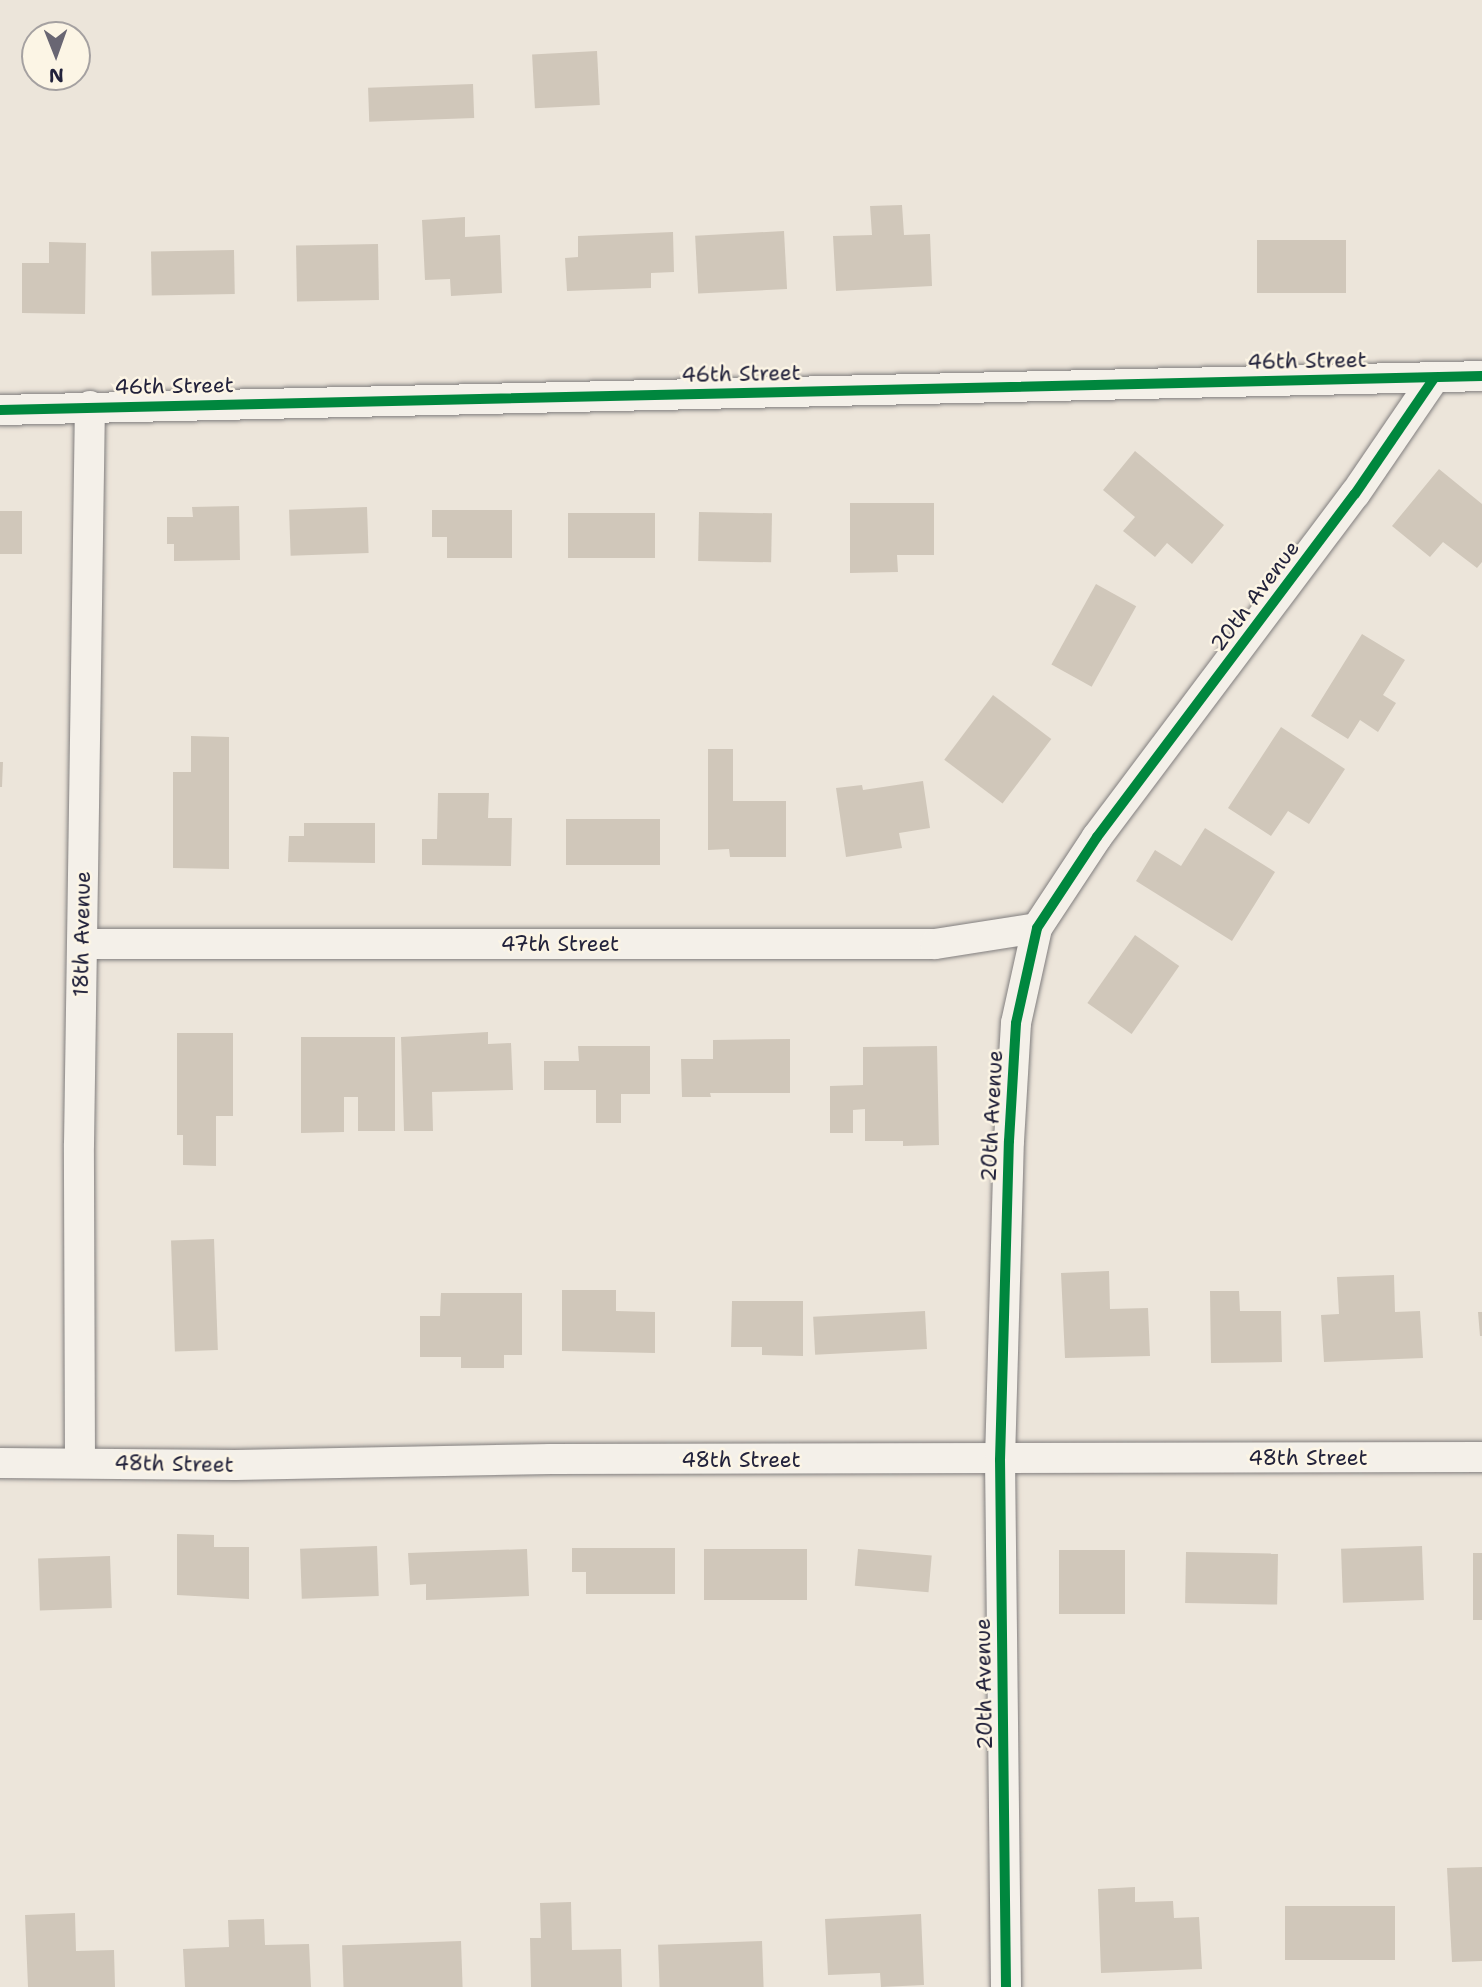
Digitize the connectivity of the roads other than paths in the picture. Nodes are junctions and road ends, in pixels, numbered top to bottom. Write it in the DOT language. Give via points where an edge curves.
graph roads {
  1 [pos="1482,376"];
  2 [pos="1434,378"];
  3 [pos="90,406"];
  4 [pos="0,410"];
  5 [pos="1037,928"];
  6 [pos="82,944"];
  7 [pos="1482,1457"];
  8 [pos="1000,1461"];
  9 [pos="80,1462"];
  10 [pos="0,1463"];
  11 [pos="1006,1987"];
  1 -- 2 [label="street, 46th Street"];
  2 -- 3 [label="street, 46th Street"];
  2 -- 5 [label="street, 20th Avenue" via="1355,494 1097,837"];
  3 -- 4 [label="street, 46th Street"];
  3 -- 6 [label="street, 18th Avenue"];
  5 -- 6 [label="street, 47th Street" via="935,944"];
  5 -- 8 [label="street, 20th Avenue" via="1016,1023"];
  6 -- 9 [label="street, 18th Avenue"];
  7 -- 8 [label="street, 48th Street"];
  8 -- 9 [label="street, 48th Street"];
  8 -- 11 [label="street, 20th Avenue"];
  9 -- 10 [label="street, 48th Street"];
}
